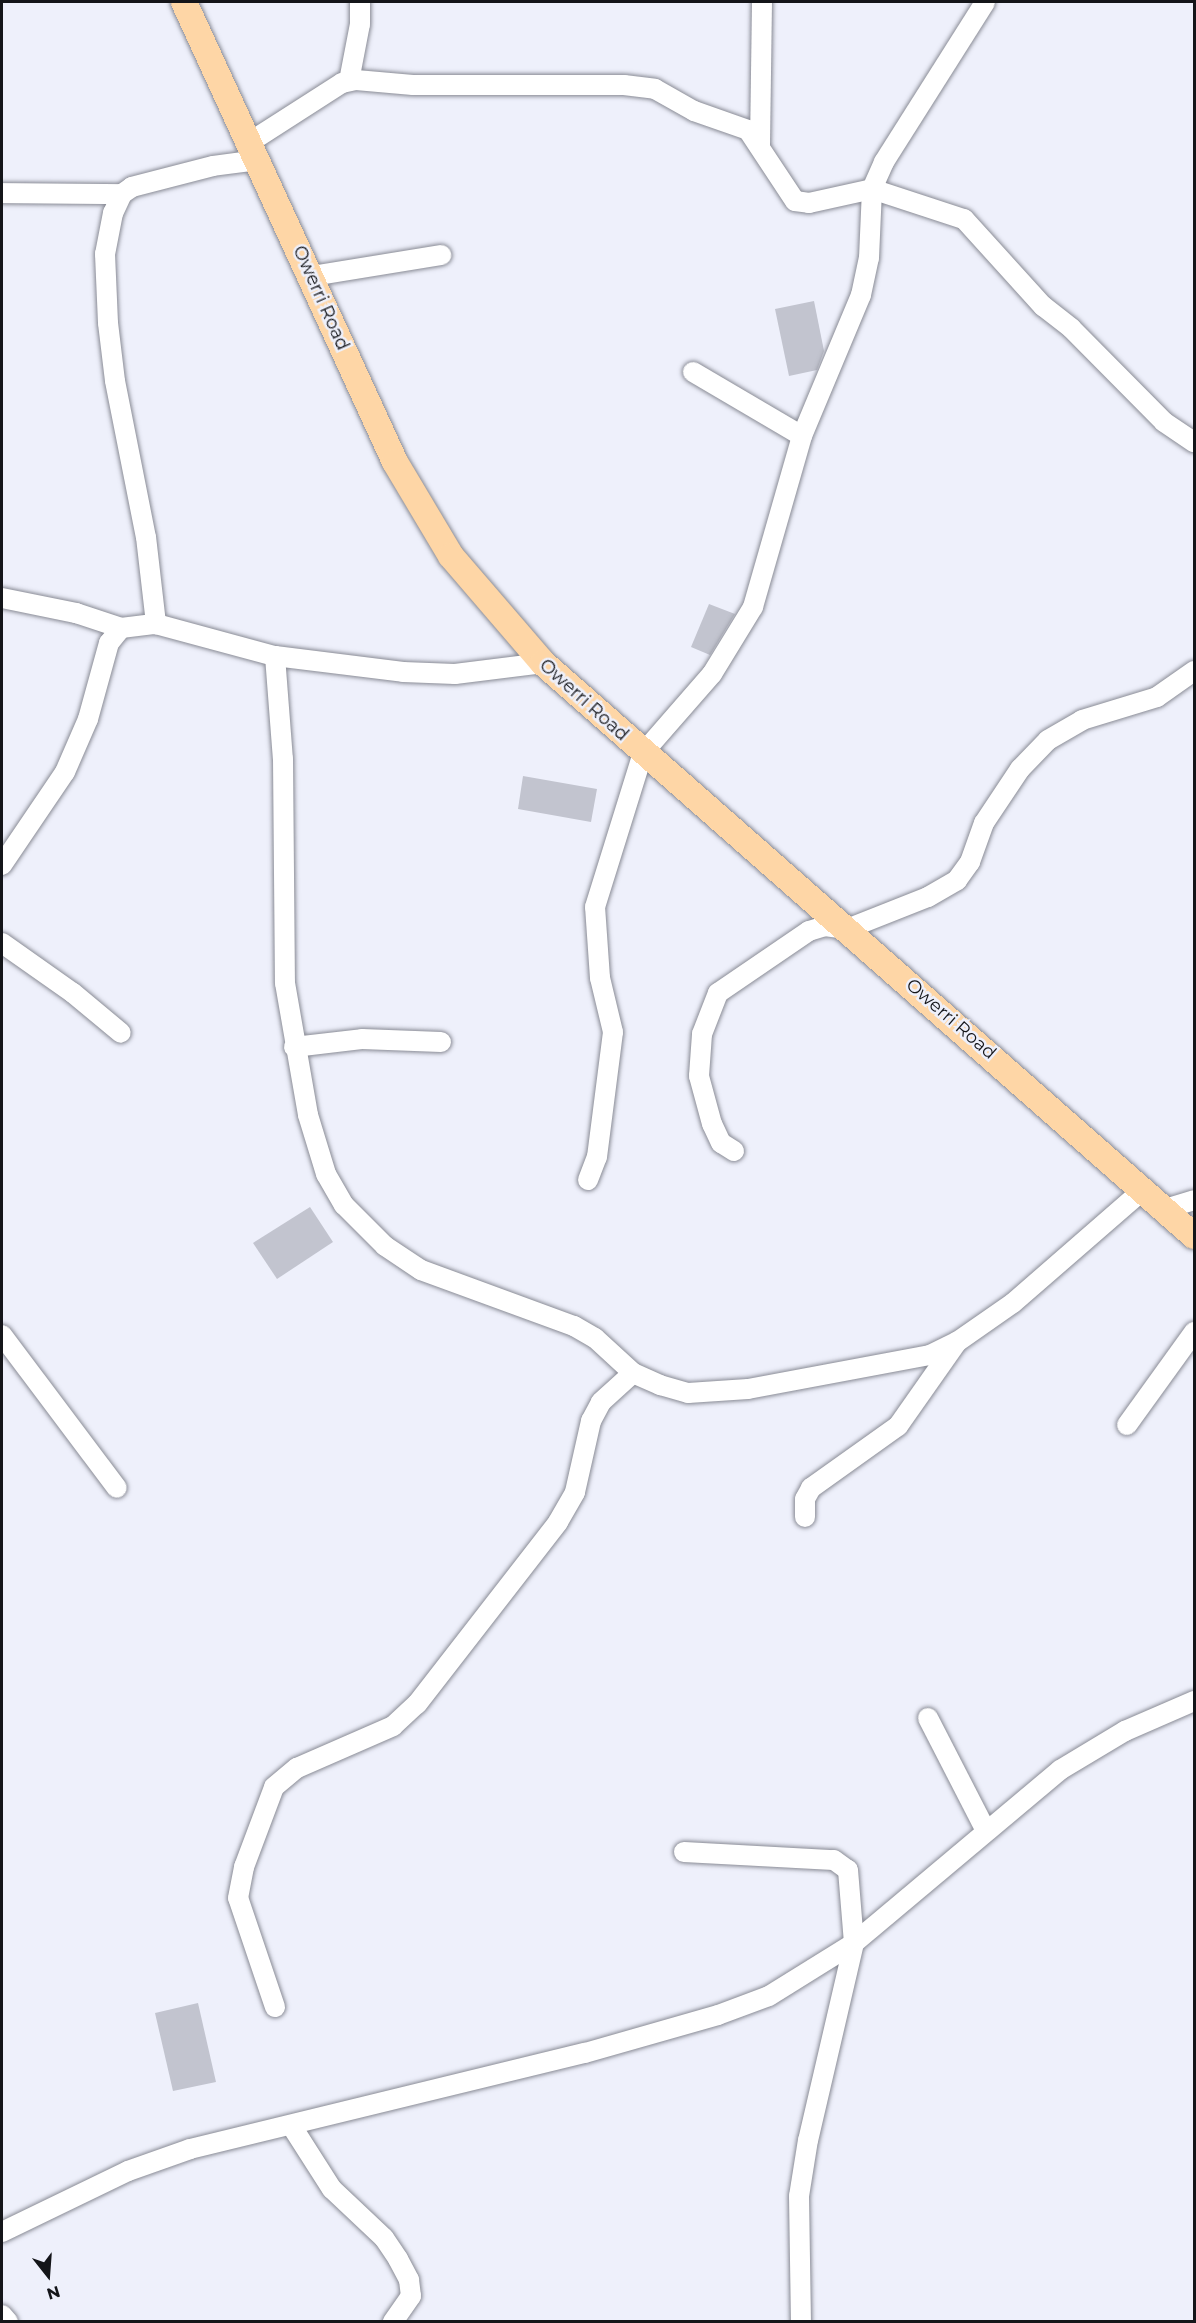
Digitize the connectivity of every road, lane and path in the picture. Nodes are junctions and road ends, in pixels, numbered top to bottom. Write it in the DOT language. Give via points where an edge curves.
graph roads {
  1 [pos="184,2"];
  2 [pos="360,2"];
  3 [pos="762,2"];
  4 [pos="985,2"];
  5 [pos="349,81"];
  6 [pos="760,145"];
  7 [pos="254,151"];
  8 [pos="872,189"];
  9 [pos="2,194"];
  10 [pos="122,194"];
  11 [pos="441,255"];
  12 [pos="312,276"];
  13 [pos="693,372"];
  14 [pos="802,436"];
  15 [pos="1194,442"];
  16 [pos="2,598"];
  17 [pos="156,624"];
  18 [pos="121,628"];
  19 [pos="275,657"];
  20 [pos="543,663"];
  21 [pos="1194,671"];
  22 [pos="643,753"];
  23 [pos="2,865"];
  24 [pos="847,929"];
  25 [pos="2,943"];
  26 [pos="121,1034"];
  27 [pos="441,1042"];
  28 [pos="294,1047"];
  29 [pos="734,1151"];
  30 [pos="588,1180"];
  31 [pos="1143,1190"];
  32 [pos="1194,1200"];
  33 [pos="1165,1209"];
  34 [pos="1194,1236"];
  35 [pos="1194,1332"];
  36 [pos="2,1335"];
  37 [pos="957,1342"];
  38 [pos="633,1373"];
  39 [pos="1127,1425"];
  40 [pos="117,1488"];
  41 [pos="805,1517"];
  42 [pos="1194,1701"];
  43 [pos="928,1718"];
  44 [pos="986,1831"];
  45 [pos="684,1852"];
  46 [pos="854,1943"];
  47 [pos="275,2007"];
  48 [pos="291,2125"];
  49 [pos="2,2232"];
  50 [pos="2,2315"];
  51 [pos="8,2322"];
  52 [pos="393,2322"];
  53 [pos="801,2322"];
  1 -- 7 [label="main road, Owerri Road"];
  2 -- 5 [label="street" via="360,24"];
  3 -- 6 [label="street"];
  4 -- 8 [label="street" via="884,162"];
  5 -- 6 [label="street" via="624,85 656,89 694,111 748,130"];
  5 -- 7 [label="street"];
  6 -- 8 [label="street" via="786,193 795,201 809,203"];
  7 -- 10 [label="street" via="158,178"];
  7 -- 12 [label="main road, Owerri Road"];
  8 -- 14 [label="street" via="869,258 861,294"];
  8 -- 15 [label="street" via="964,219 1043,306 1071,328 1164,422"];
  9 -- 10 [label="street"];
  10 -- 17 [label="street" via="113,213 105,254 108,324 115,381 146,537"];
  11 -- 12 [label="street"];
  12 -- 20 [label="main road, Owerri Road" via="395,462 423,514 451,556"];
  13 -- 14 [label="street"];
  14 -- 22 [label="street" via="753,607 712,674"];
  16 -- 18 [label="street" via="76,613"];
  17 -- 18 [label="street"];
  17 -- 19 [label="street"];
  18 -- 23 [label="street" via="109,644 88,718 65,772"];
  19 -- 20 [label="street" via="455,674"];
  19 -- 28 [label="street" via="283,759 285,983"];
  20 -- 22 [label="main road, Owerri Road"];
  21 -- 24 [label="street" via="1157,697 1092,716 1048,740 1020,769 984,823 970,862 957,880 928,897"];
  22 -- 24 [label="main road, Owerri Road"];
  22 -- 30 [label="street" via="595,907 600,978 613,1032 597,1157"];
  24 -- 29 [label="street" via="825,926 809,931 718,993 702,1034 699,1076 712,1124 721,1143"];
  24 -- 31 [label="main road, Owerri Road"];
  25 -- 26 [label="street" via="73,993"];
  27 -- 28 [label="street" via="362,1039"];
  28 -- 38 [label="street" via="326,1174 344,1205 366,1229 422,1270 574,1326 595,1338"];
  31 -- 33 [label="main road, Owerri Road"];
  31 -- 37 [label="street" via="1013,1303"];
  32 -- 33 [label="street"];
  33 -- 34 [label="main road, Owerri Road"];
  35 -- 39 [label="street"];
  36 -- 40 [label="street"];
  37 -- 38 [label="street" via="930,1355 748,1389 688,1393"];
  37 -- 41 [label="street" via="898,1426 811,1488 805,1499"];
  38 -- 47 [label="street" via="601,1402 591,1421 575,1492 558,1522 417,1704 393,1726 297,1768 274,1787 244,1867 238,1898"];
  42 -- 44 [label="street" via="1125,1731 1060,1770"];
  43 -- 44 [label="street"];
  44 -- 46 [label="street"];
  45 -- 46 [label="street" via="834,1860 848,1870"];
  46 -- 48 [label="street" via="769,1996 718,2015 585,2053"];
  46 -- 53 [label="street" via="808,2140 799,2196"];
  48 -- 49 [label="street" via="190,2149 128,2171"];
  48 -- 52 [label="street" via="332,2189 384,2238 409,2280 411,2296"];
  50 -- 51 [label="street"];
}
